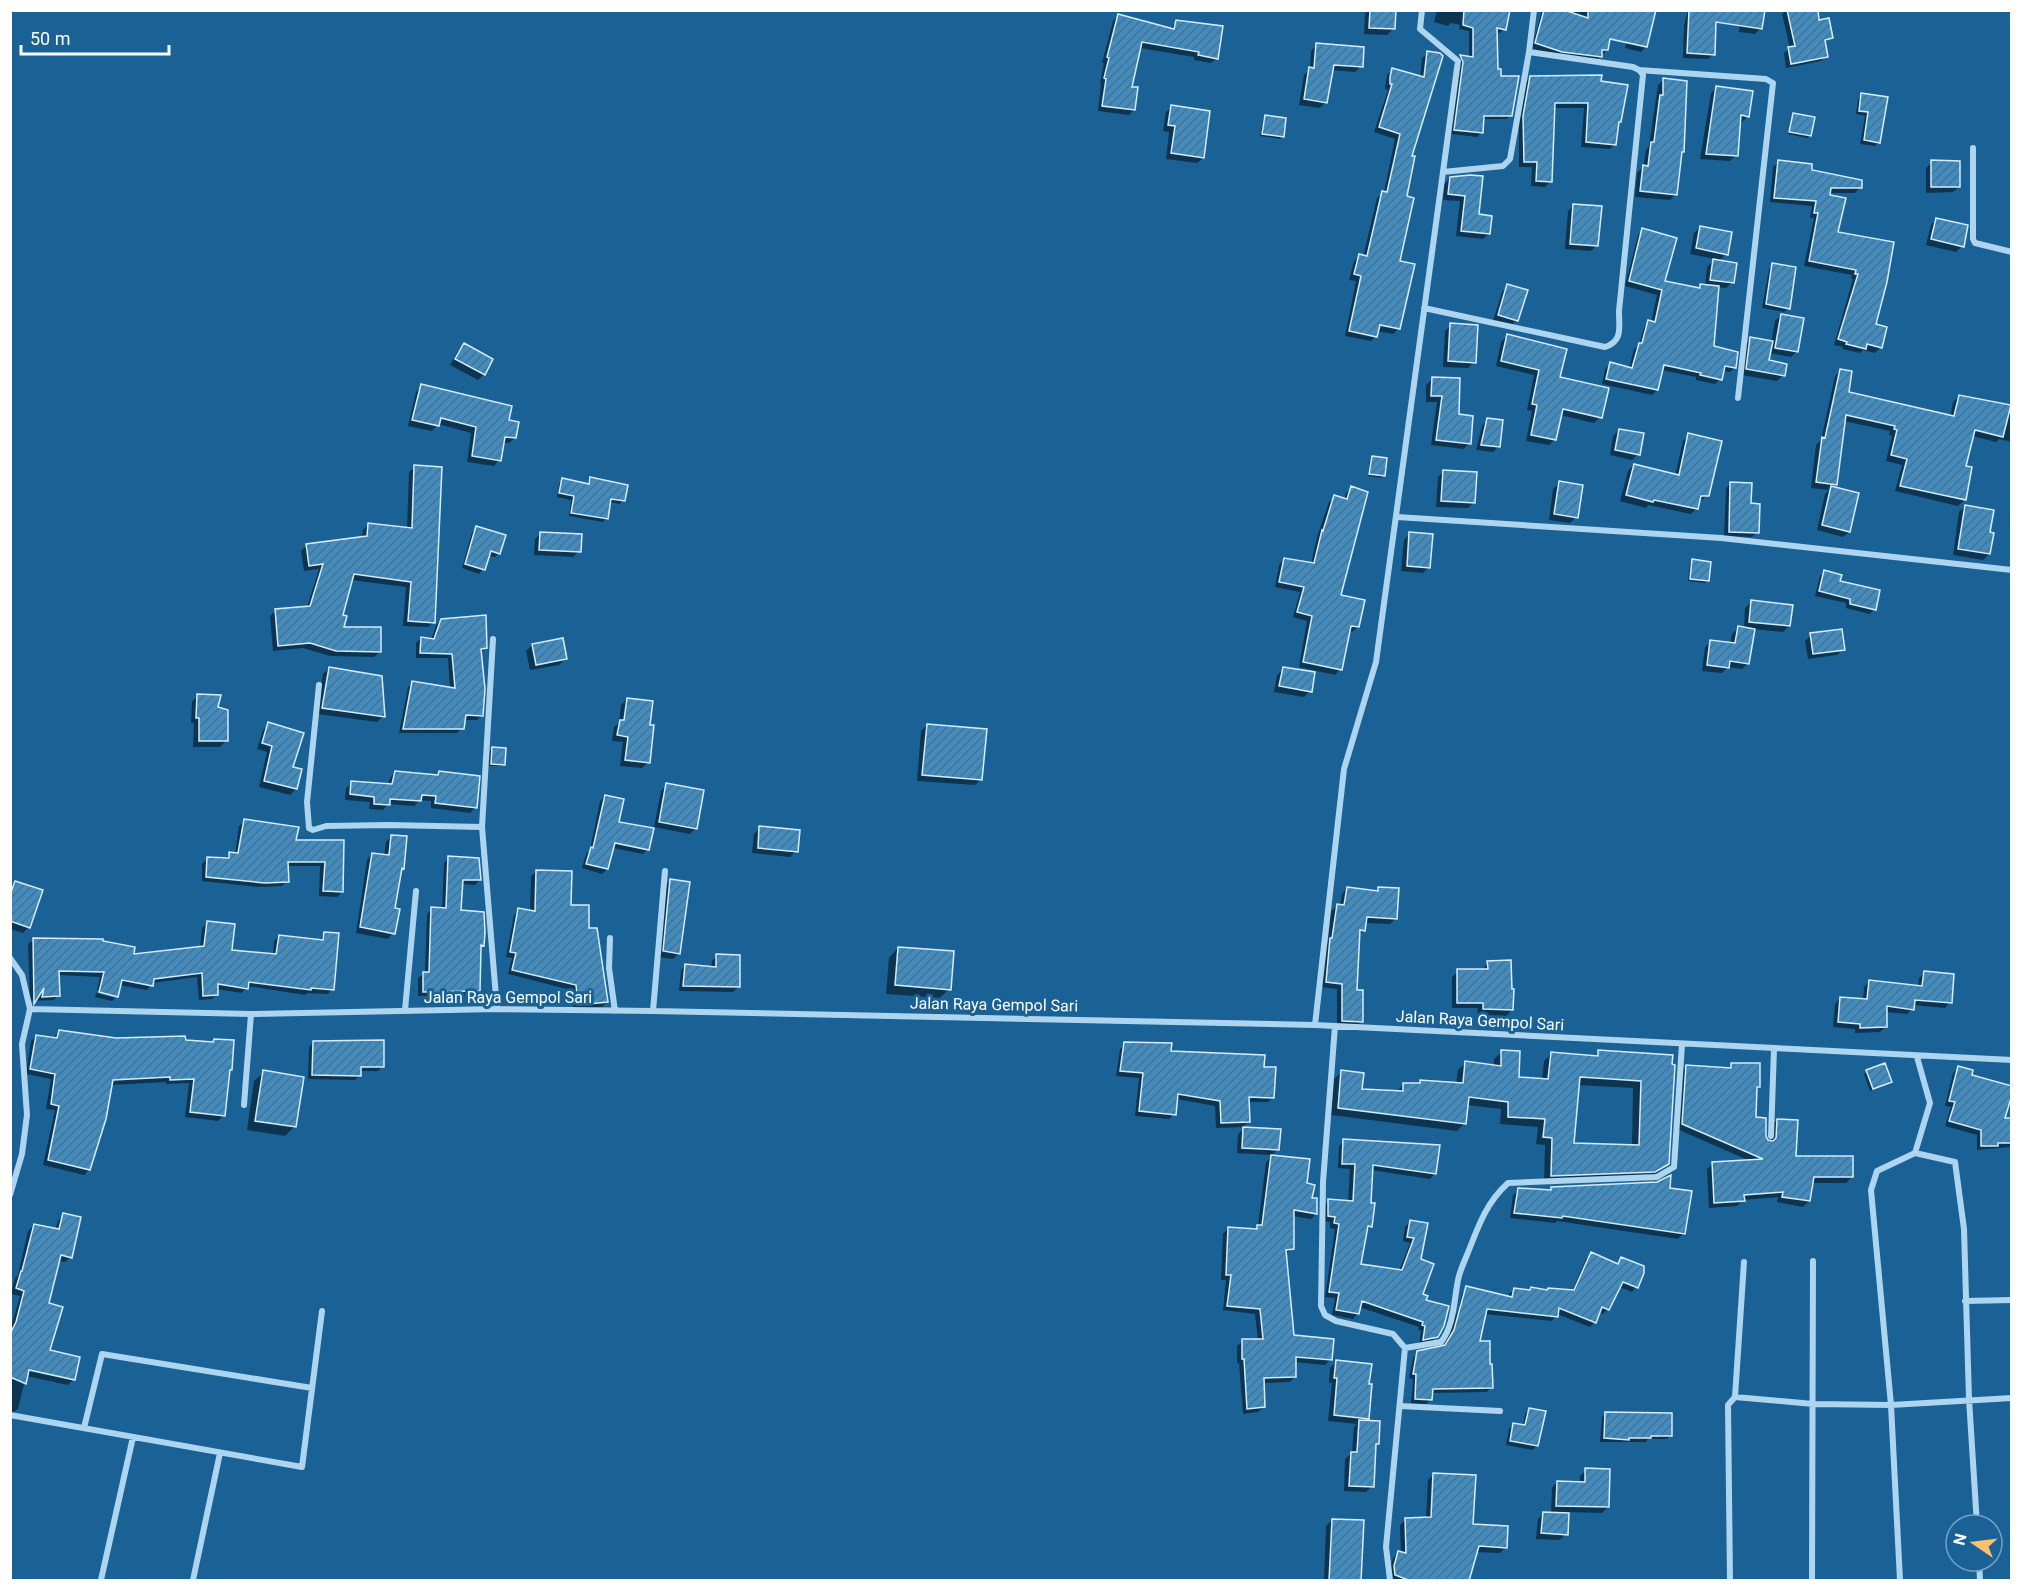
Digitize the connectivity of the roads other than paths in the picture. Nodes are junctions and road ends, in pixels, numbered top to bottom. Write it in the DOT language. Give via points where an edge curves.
graph roads {
  1 [pos="1422,10"];
  2 [pos="1533,10"];
  3 [pos="1529,52"];
  4 [pos="1639,70"];
  5 [pos="1973,148"];
  6 [pos="1443,172"];
  7 [pos="2012,252"];
  8 [pos="1424,308"];
  9 [pos="1738,398"];
  10 [pos="1397,518"];
  11 [pos="2012,570"];
  12 [pos="493,639"];
  13 [pos="319,685"];
  14 [pos="482,827"];
  15 [pos="665,871"];
  16 [pos="416,891"];
  17 [pos="610,938"];
  18 [pos="10,958"];
  19 [pos="30,1009"];
  20 [pos="497,1009"];
  21 [pos="405,1010"];
  22 [pos="615,1011"];
  23 [pos="653,1011"];
  24 [pos="251,1014"];
  25 [pos="1315,1025"];
  26 [pos="1335,1026"];
  27 [pos="1682,1044"];
  28 [pos="1774,1049"];
  29 [pos="1917,1057"];
  30 [pos="2012,1060"];
  31 [pos="244,1105"];
  32 [pos="1771,1136"];
  33 [pos="1915,1153"];
  34 [pos="10,1195"];
  35 [pos="1813,1261"];
  36 [pos="1744,1262"];
  37 [pos="2012,1300"];
  38 [pos="1965,1301"];
  39 [pos="322,1311"];
  40 [pos="1405,1348"];
  41 [pos="312,1388"];
  42 [pos="1735,1397"];
  43 [pos="2012,1398"];
  44 [pos="1970,1399"];
  45 [pos="1813,1404"];
  46 [pos="1891,1405"];
  47 [pos="1400,1406"];
  48 [pos="1500,1411"];
  49 [pos="10,1415"];
  50 [pos="84,1428"];
  51 [pos="134,1437"];
  52 [pos="220,1452"];
  53 [pos="1976,1513"];
  54 [pos="101,1581"];
  55 [pos="193,1581"];
  56 [pos="1390,1581"];
  57 [pos="1730,1581"];
  58 [pos="1812,1581"];
  59 [pos="1900,1581"];
  1 -- 6 [label="street" via="1420,29 1458,62"];
  2 -- 3 [label="street"];
  3 -- 4 [label="street"];
  3 -- 6 [label="street" via="1510,159 1503,166"];
  4 -- 8 [label="street" via="1643,75 1619,335 1614,344 1605,347"];
  4 -- 9 [label="street" via="1766,79 1773,83"];
  5 -- 7 [label="street" via="1973,239 1975,243"];
  6 -- 8 [label="street"];
  8 -- 10 [label="street"];
  10 -- 11 [label="street" via="1721,537"];
  10 -- 25 [label="street" via="1376,662 1344,769"];
  12 -- 14 [label="street"];
  13 -- 14 [label="street" via="307,802 309,828"];
  14 -- 20 [label="street"];
  15 -- 23 [label="street"];
  16 -- 21 [label="street"];
  17 -- 22 [label="street" via="609,968"];
  18 -- 19 [label="street" via="22,975"];
  19 -- 24 [label="street, Jalan Raya Gempol Sari"];
  19 -- 34 [label="street" via="22,1044 27,1115 22,1154"];
  20 -- 21 [label="street, Jalan Raya Gempol Sari"];
  20 -- 22 [label="street, Jalan Raya Gempol Sari"];
  21 -- 24 [label="street, Jalan Raya Gempol Sari"];
  22 -- 23 [label="street, Jalan Raya Gempol Sari"];
  23 -- 25 [label="street, Jalan Raya Gempol Sari"];
  24 -- 31 [label="street"];
  25 -- 26 [label="street, Jalan Raya Gempol Sari"];
  26 -- 27 [label="street, Jalan Raya Gempol Sari"];
  26 -- 40 [label="street" via="1323,1182 1321,1306 1324,1315 1336,1321 1393,1334"];
  27 -- 28 [label="street, Jalan Raya Gempol Sari"];
  27 -- 40 [label="street" via="1674,1167 1657,1177 1508,1183 1486,1208 1458,1277 1444,1338 1441,1342"];
  28 -- 29 [label="street, Jalan Raya Gempol Sari"];
  28 -- 32 [label="street"];
  29 -- 30 [label="street, Jalan Raya Gempol Sari"];
  29 -- 33 [label="street" via="1930,1103"];
  33 -- 38 [label="street" via="1954,1162 1964,1229"];
  33 -- 46 [label="street" via="1877,1171 1871,1190"];
  35 -- 45 [label="street"];
  36 -- 42 [label="street"];
  37 -- 38 [label="street"];
  38 -- 44 [label="street"];
  39 -- 41 [label="street"];
  40 -- 47 [label="street"];
  41 -- 50 [label="street" via="102,1354"];
  41 -- 52 [label="street" via="302,1467"];
  42 -- 45 [label="street"];
  42 -- 57 [label="street" via="1728,1406"];
  43 -- 44 [label="street"];
  44 -- 46 [label="street"];
  44 -- 53 [label="street"];
  45 -- 46 [label="street"];
  45 -- 58 [label="street"];
  46 -- 59 [label="street"];
  47 -- 48 [label="street"];
  47 -- 56 [label="street" via="1386,1547"];
  49 -- 50 [label="street"];
  50 -- 51 [label="street"];
  51 -- 52 [label="street"];
  51 -- 54 [label="street"];
  52 -- 55 [label="street"];
}
